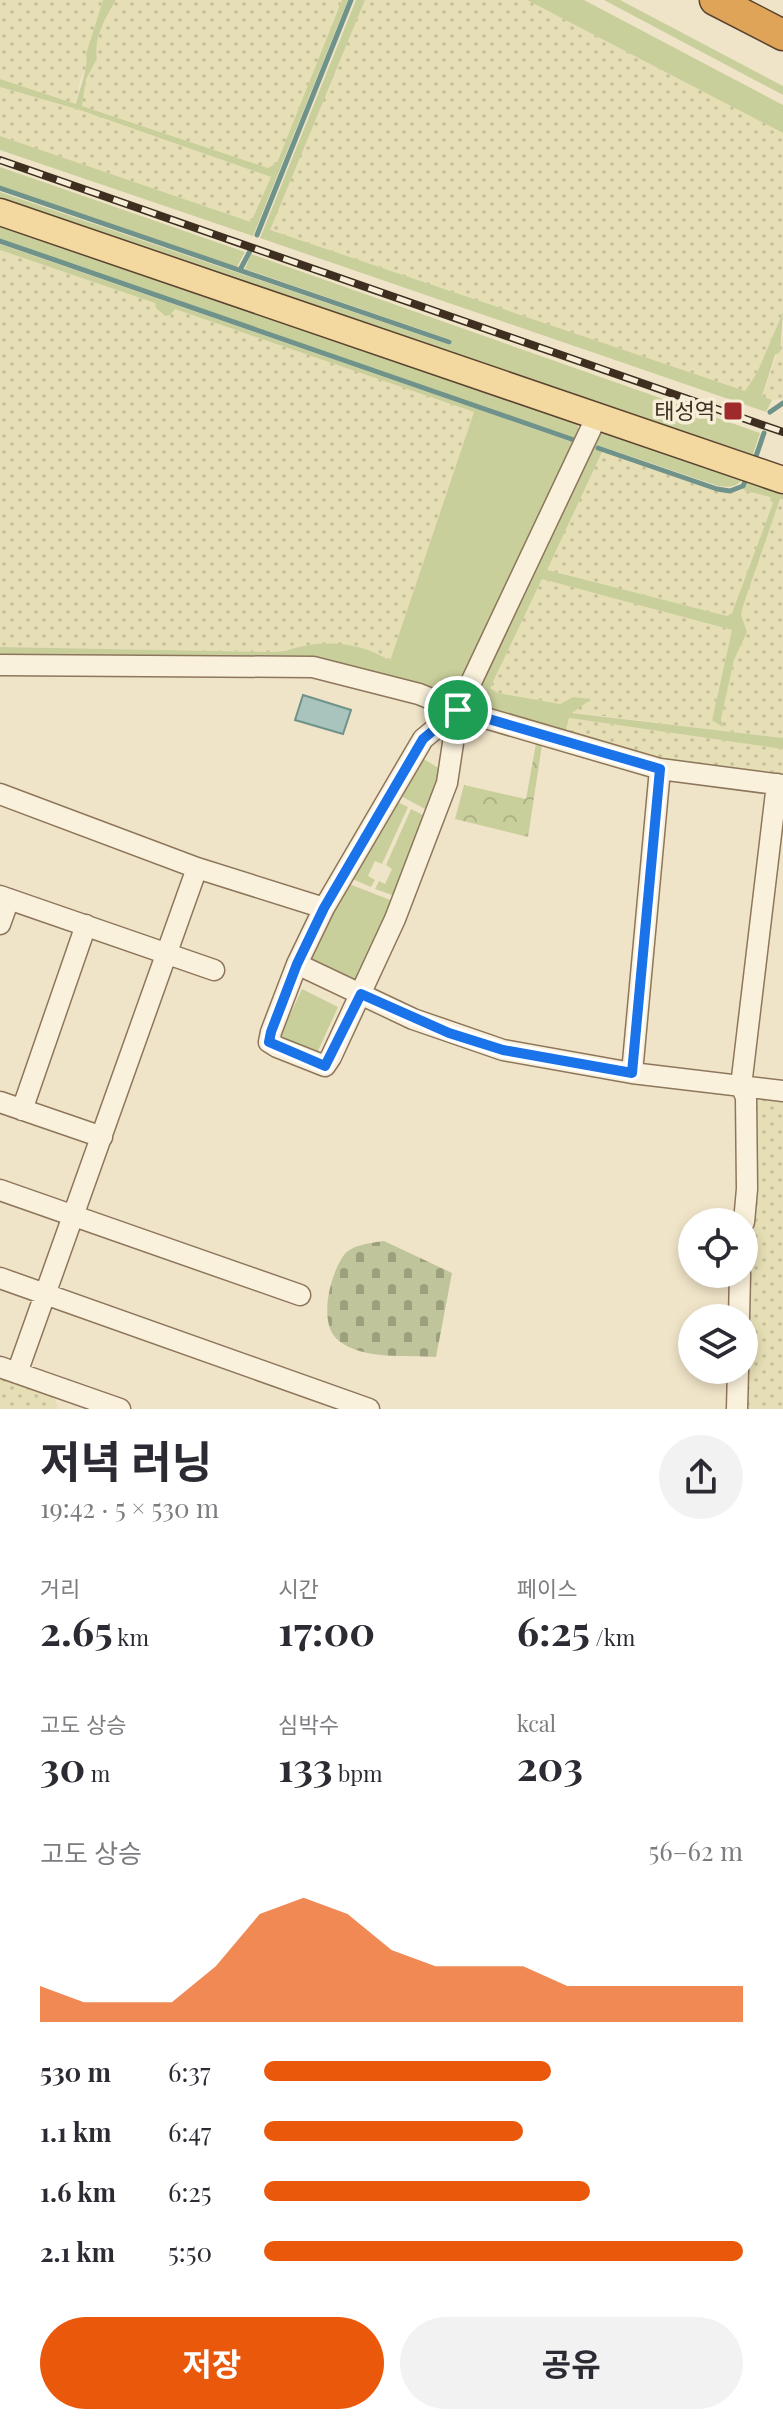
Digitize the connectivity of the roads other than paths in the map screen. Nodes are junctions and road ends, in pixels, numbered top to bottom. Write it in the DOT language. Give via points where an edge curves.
graph roads {
  1 [pos="715,0"];
  2 [pos="783,35"];
  3 [pos="0,212"];
  4 [pos="596,418"];
  5 [pos="761,472"];
  6 [pos="0,665"];
  7 [pos="458,710"];
  8 [pos="660,769"];
  9 [pos="780,785"];
  10 [pos="0,794"];
  11 [pos="197,868"];
  12 [pos="4,897"];
  13 [pos="324,908"];
  14 [pos="0,924"];
  15 [pos="86,925"];
  16 [pos="167,954"];
  17 [pos="297,964"];
  18 [pos="214,970"];
  19 [pos="361,994"];
  20 [pos="632,1073"];
  21 [pos="741,1086"];
  22 [pos="783,1091"];
  23 [pos="0,1102"];
  24 [pos="22,1110"];
  25 [pos="102,1137"];
  26 [pos="0,1190"];
  27 [pos="745,1208"];
  28 [pos="74,1216"];
  29 [pos="0,1278"];
  30 [pos="45,1294"];
  31 [pos="300,1295"];
  32 [pos="9,1370"];
  33 [pos="738,1384"];
  34 [pos="56,1387"];
  35 [pos="64,1409"];
  36 [pos="120,1409"];
  37 [pos="369,1409"];
  38 [pos="737,1409"];
  1 -- 2 [label="highway"];
  3 -- 4 [label="main road"];
  4 -- 5 [label="main road"];
  4 -- 7 [label="street"];
  6 -- 7 [label="street" via="313,667 419,694"];
  7 -- 8 [label="street"];
  7 -- 13 [label="street" via="423,739"];
  7 -- 19 [label="street" via="447,783"];
  8 -- 9 [label="street"];
  8 -- 20 [label="street"];
  9 -- 21 [label="street"];
  10 -- 11 [label="street"];
  11 -- 13 [label="street"];
  11 -- 16 [label="street"];
  12 -- 14 [label="street"];
  12 -- 15 [label="street"];
  13 -- 17 [label="street"];
  15 -- 16 [label="street"];
  15 -- 24 [label="street"];
  16 -- 18 [label="street"];
  16 -- 25 [label="street"];
  17 -- 19 [label="street"];
  17 -- 19 [label="street" via="271,1032 269,1042 277,1047 325,1066"];
  19 -- 20 [label="street" via="503,1050"];
  20 -- 21 [label="street"];
  21 -- 22 [label="street"];
  21 -- 27 [label="street" via="746,1097"];
  23 -- 24 [label="street"];
  24 -- 25 [label="street"];
  25 -- 28 [label="street"];
  26 -- 28 [label="street"];
  28 -- 30 [label="street"];
  28 -- 31 [label="street"];
  29 -- 30 [label="street"];
  30 -- 32 [label="street"];
  30 -- 37 [label="street"];
  32 -- 34 [label="street"];
  33 -- 38 [label="street"];
  34 -- 35 [label="street"];
  34 -- 36 [label="street"];
}
